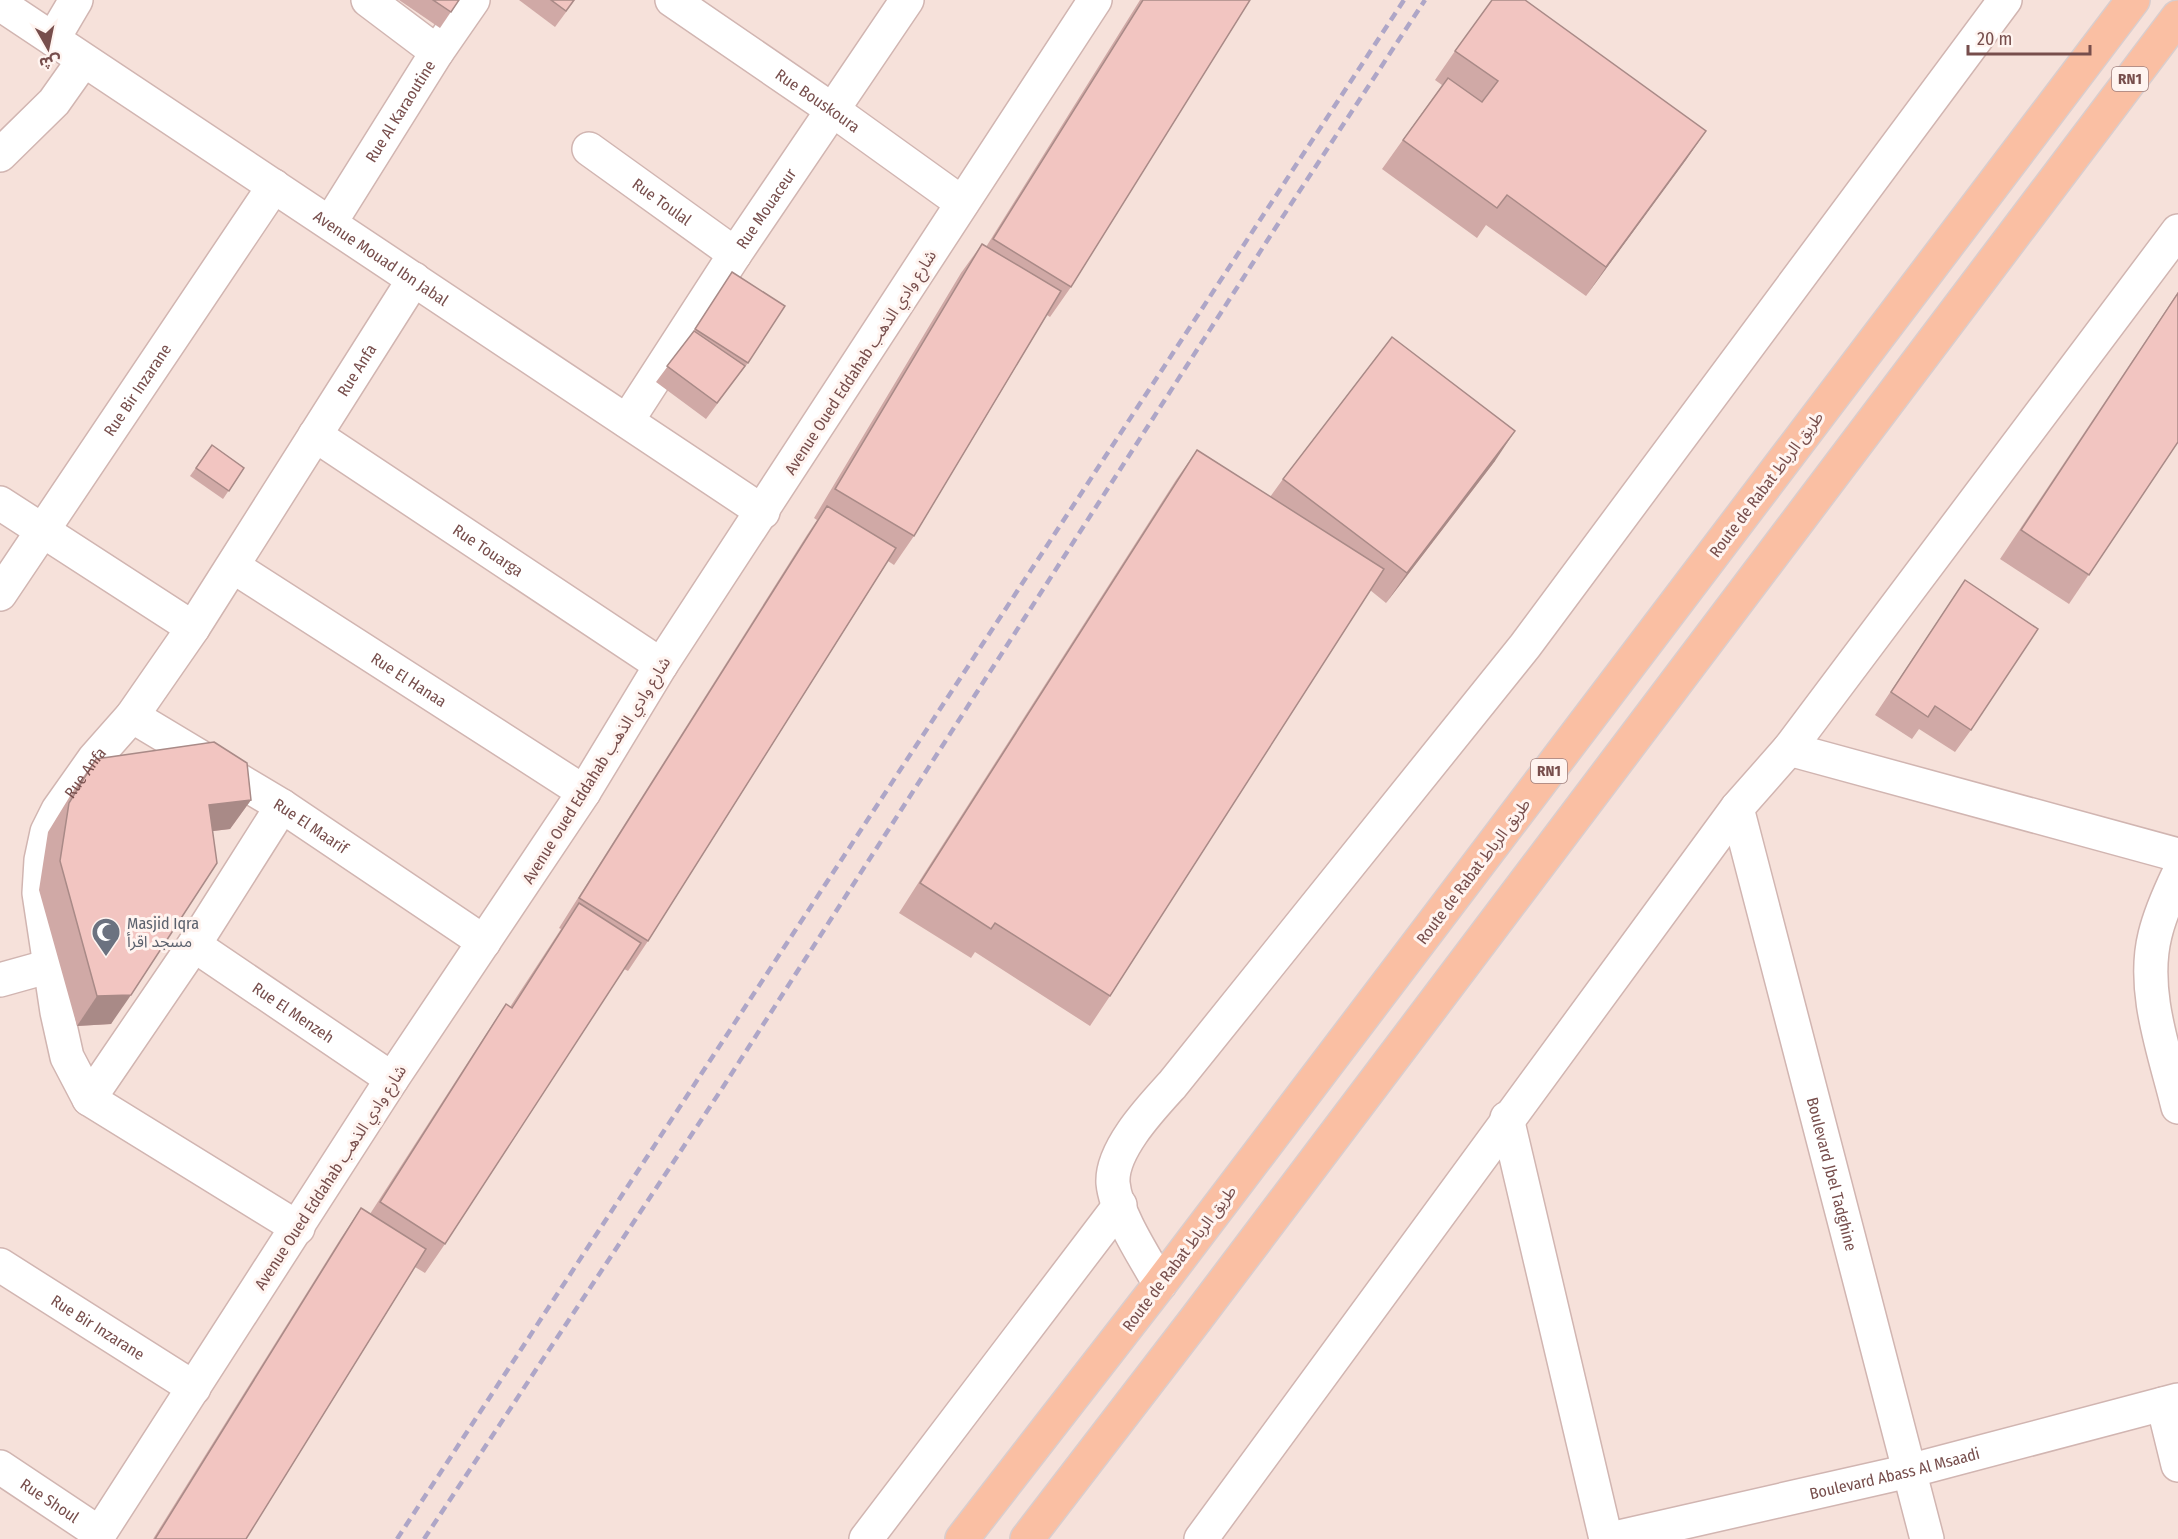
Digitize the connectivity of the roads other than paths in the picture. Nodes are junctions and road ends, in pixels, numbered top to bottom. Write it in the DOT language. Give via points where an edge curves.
graph roads {
  1 [pos="76,0"];
  2 [pos="368,0"];
  3 [pos="473,0"];
  4 [pos="672,0"];
  5 [pos="907,0"];
  6 [pos="1095,0"];
  7 [pos="2005,0"];
  8 [pos="2133,0"];
  9 [pos="0,4"];
  10 [pos="2178,17"];
  11 [pos="52,39"];
  12 [pos="436,52"];
  13 [pos="84,61"];
  14 [pos="834,111"];
  15 [pos="589,149"];
  16 [pos="0,155"];
  17 [pos="274,186"];
  18 [pos="962,204"];
  19 [pos="330,223"];
  20 [pos="2178,231"];
  21 [pos="735,254"];
  22 [pos="414,279"];
  23 [pos="627,421"];
  24 [pos="315,435"];
  25 [pos="0,503"];
  26 [pos="763,512"];
  27 [pos="43,530"];
  28 [pos="234,567"];
  29 [pos="0,594"];
  30 [pos="193,628"];
  31 [pos="662,665"];
  32 [pos="132,716"];
  33 [pos="1789,749"];
  34 [pos="584,792"];
  35 [pos="282,806"];
  36 [pos="1737,808"];
  37 [pos="2178,855"];
  38 [pos="2178,875"];
  39 [pos="484,942"];
  40 [pos="194,945"];
  41 [pos="50,966"];
  42 [pos="0,980"];
  43 [pos="392,1079"];
  44 [pos="89,1099"];
  45 [pos="2178,1107"];
  46 [pos="1507,1119"];
  47 [pos="1120,1205"];
  48 [pos="298,1228"];
  49 [pos="0,1265"];
  50 [pos="1160,1284"];
  51 [pos="195,1388"];
  52 [pos="2170,1402"];
  53 [pos="2178,1465"];
  54 [pos="0,1467"];
  55 [pos="1909,1471"];
  56 [pos="98,1536"];
  57 [pos="866,1539"];
  58 [pos="962,1539"];
  59 [pos="1027,1539"];
  60 [pos="1201,1539"];
  61 [pos="1608,1539"];
  62 [pos="1927,1539"];
  1 -- 11 [label="street"];
  2 -- 12 [label="street"];
  3 -- 12 [label="street, Rue Al Karaoutine"];
  4 -- 14 [label="street, Rue Bouskoura"];
  5 -- 14 [label="street, Rue Mouaceur"];
  6 -- 18 [label="street, Avenue Oued Eddahab شارع وادي الذهب"];
  7 -- 47 [label="street" via="1526,646 1146,1113 1120,1153 1113,1182"];
  8 -- 50 [label="main road, Route de Rabat طريق الرباط / RN1"];
  9 -- 11 [label="street, Avenue Mouad Ibn Jabal"];
  10 -- 59 [label="main road, RN1"];
  11 -- 13 [label="street, Avenue Mouad Ibn Jabal"];
  12 -- 19 [label="street, Rue Al Karaoutine"];
  13 -- 16 [label="street" via="54,102"];
  13 -- 17 [label="street, Avenue Mouad Ibn Jabal"];
  14 -- 18 [label="street, Rue Bouskoura"];
  14 -- 21 [label="street, Rue Mouaceur"];
  15 -- 21 [label="street, Rue Toulal"];
  17 -- 19 [label="street, Avenue Mouad Ibn Jabal"];
  17 -- 27 [label="street, Rue Bir Inzarane"];
  18 -- 26 [label="street, Avenue Oued Eddahab شارع وادي الذهب"];
  19 -- 22 [label="street, Avenue Mouad Ibn Jabal"];
  20 -- 33 [label="street"];
  21 -- 23 [label="street, Rue Mouaceur"];
  22 -- 23 [label="street, Avenue Mouad Ibn Jabal"];
  22 -- 24 [label="street, Rue Anfa"];
  23 -- 26 [label="street, Avenue Mouad Ibn Jabal"];
  24 -- 28 [label="street, Rue Anfa"];
  24 -- 31 [label="street, Rue Touarga"];
  25 -- 27 [label="street"];
  26 -- 31 [label="street, Avenue Oued Eddahab شارع وادي الذهب"];
  27 -- 29 [label="street, Rue Bir Inzarane"];
  27 -- 30 [label="street"];
  28 -- 30 [label="street, Rue Anfa"];
  28 -- 34 [label="street, Rue El Hanaa"];
  30 -- 32 [label="street, Rue Anfa"];
  31 -- 34 [label="street, Avenue Oued Eddahab شارع وادي الذهب"];
  32 -- 35 [label="street, Rue El Maarif"];
  32 -- 41 [label="street, Rue Anfa" via="94,759 46,832 39,893"];
  33 -- 36 [label="street"];
  33 -- 37 [label="street"];
  34 -- 39 [label="street, Avenue Oued Eddahab شارع وادي الذهب"];
  35 -- 39 [label="street, Rue El Maarif"];
  35 -- 40 [label="street"];
  36 -- 46 [label="street"];
  36 -- 55 [label="street, Boulevard Jbel Tadghine"];
  38 -- 45 [label="street" via="2154,936 2152,965 2152,997"];
  39 -- 43 [label="street, Avenue Oued Eddahab شارع وادي الذهب"];
  40 -- 43 [label="street, Rue El Menzeh"];
  40 -- 44 [label="street"];
  41 -- 42 [label="street"];
  41 -- 44 [label="street, Rue Anfa" via="67,1057"];
  43 -- 48 [label="street, Avenue Oued Eddahab شارع وادي الذهب"];
  44 -- 48 [label="street"];
  46 -- 60 [label="street"];
  46 -- 61 [label="street"];
  47 -- 50 [label="street"];
  47 -- 57 [label="street"];
  48 -- 51 [label="street, Avenue Oued Eddahab شارع وادي الذهب"];
  49 -- 51 [label="street, Rue Bir Inzarane"];
  50 -- 58 [label="main road, Route de Rabat طريق الرباط / RN1"];
  51 -- 56 [label="street, Avenue Oued Eddahab شارع وادي الذهب"];
  52 -- 53 [label="street"];
  52 -- 55 [label="street, Boulevard Abass Al Msaadi"];
  54 -- 56 [label="street, Rue Shoul"];
  55 -- 61 [label="street, Boulevard Abass Al Msaadi"];
  55 -- 62 [label="street, Boulevard Jbel Tadghine"];
}
